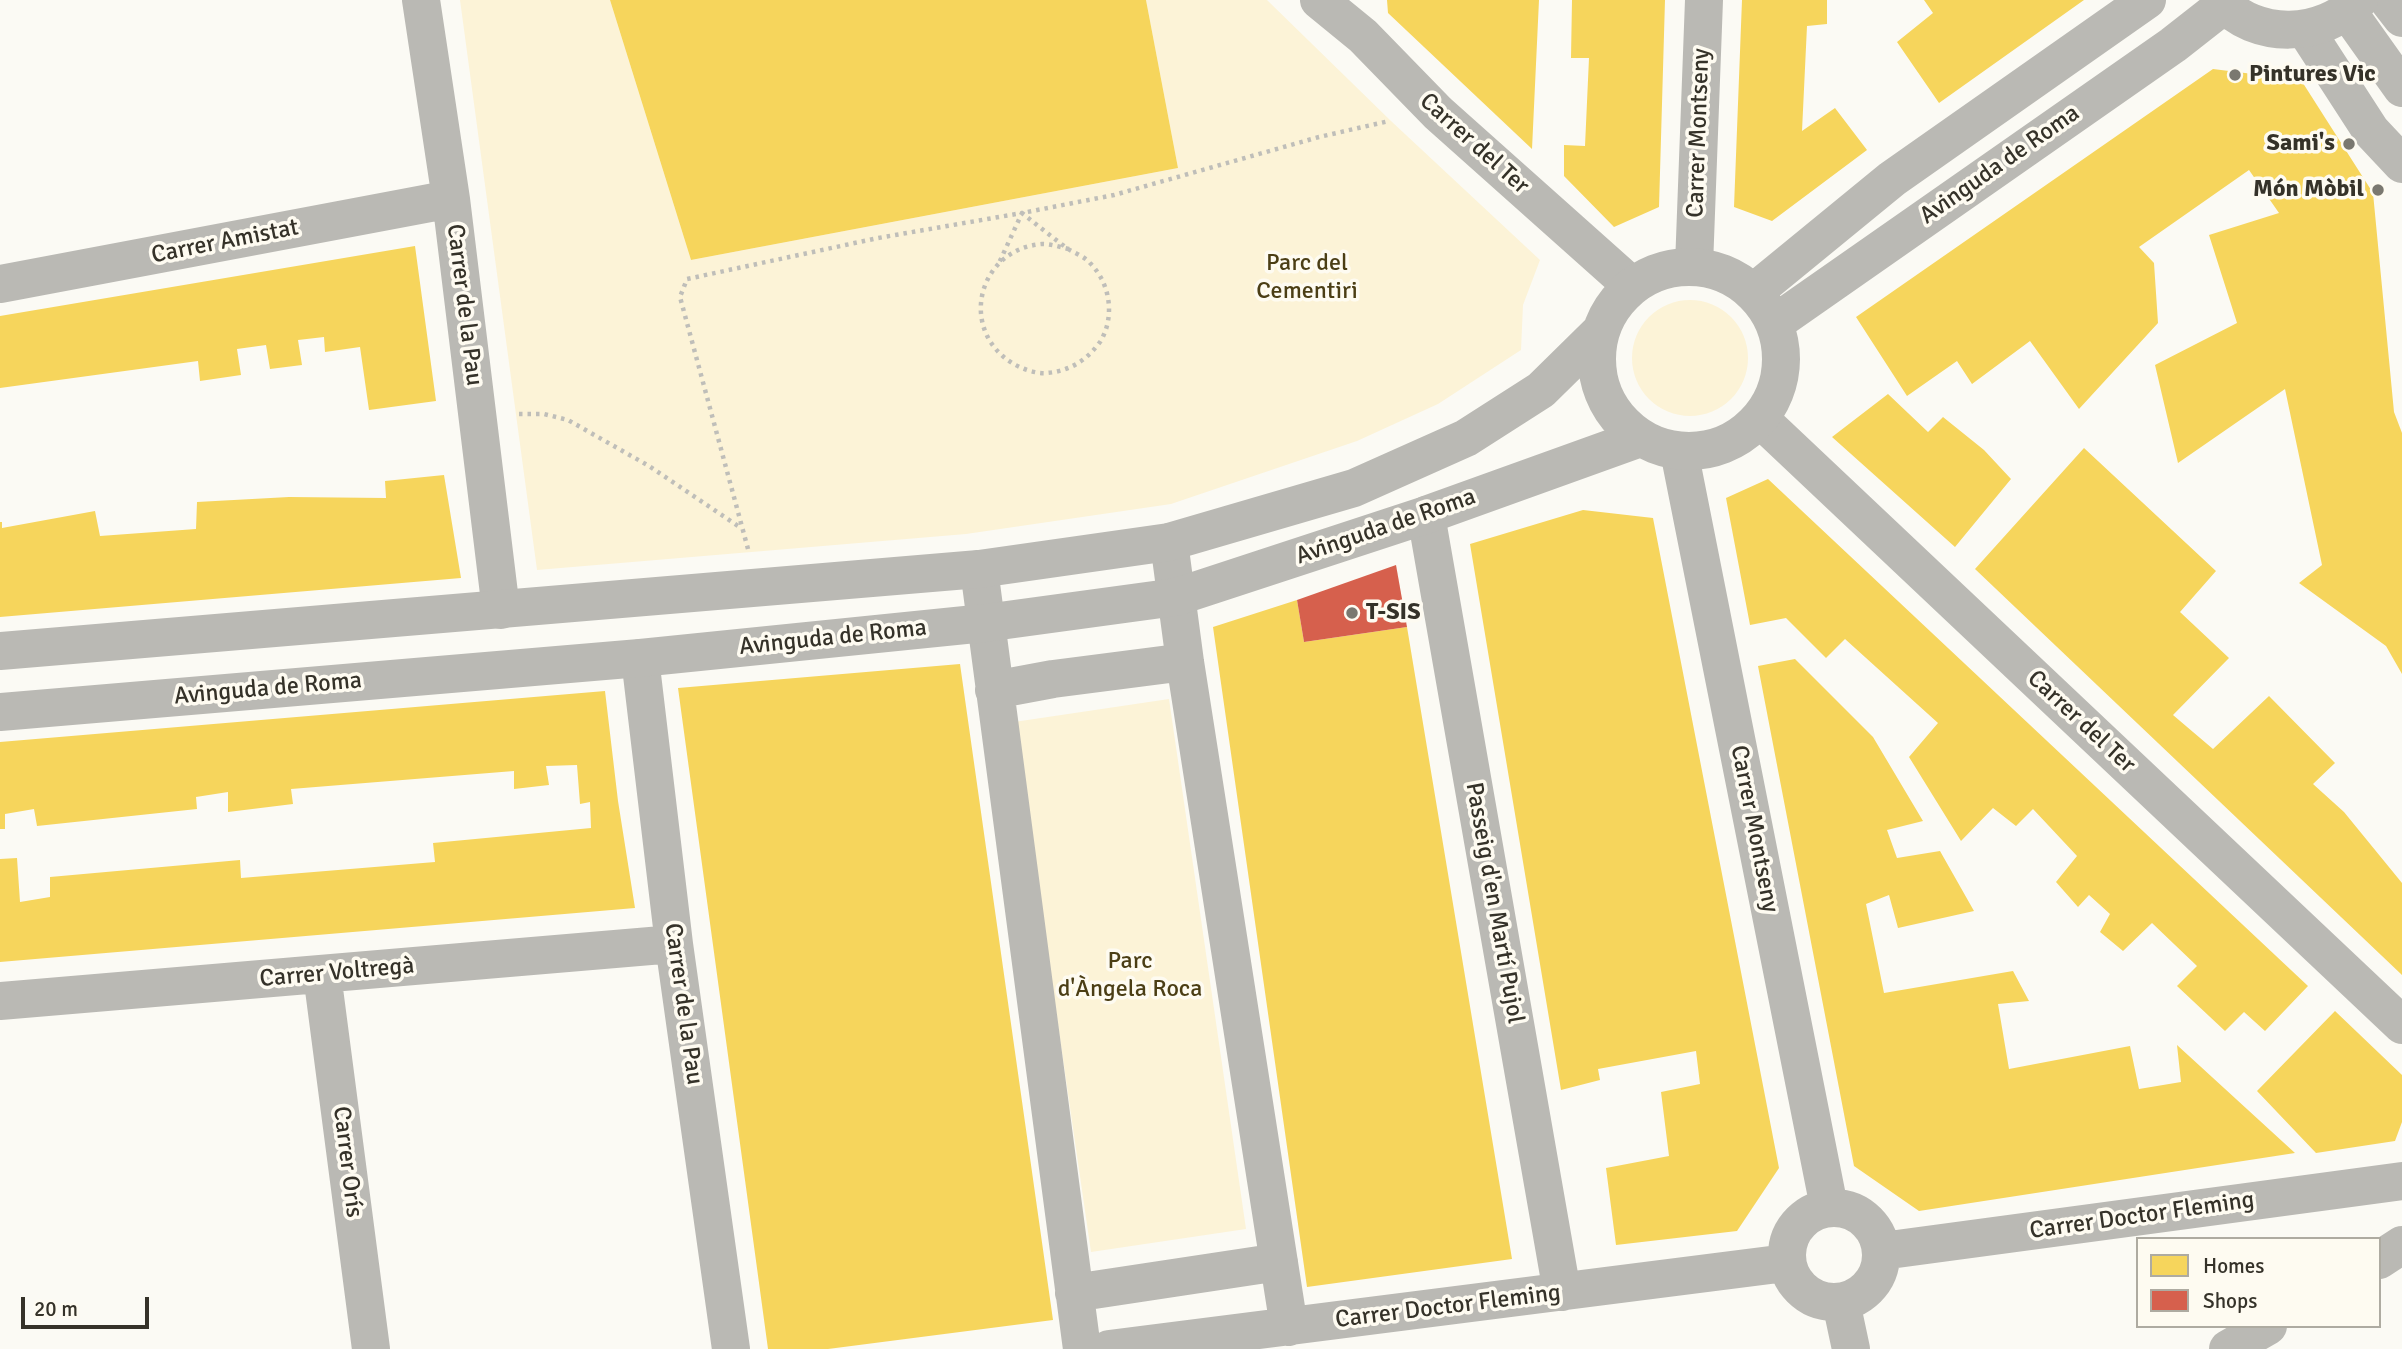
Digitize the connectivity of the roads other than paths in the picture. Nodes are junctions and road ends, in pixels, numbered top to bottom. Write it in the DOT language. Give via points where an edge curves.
graph roads {
  1 [pos="421,0"];
  2 [pos="1320,0"];
  3 [pos="1704,0"];
  4 [pos="2147,0"];
  5 [pos="2388,0"];
  6 [pos="2222,3"];
  7 [pos="2354,6"];
  8 [pos="2402,18"];
  9 [pos="2305,29"];
  10 [pos="2402,88"];
  11 [pos="2402,164"];
  12 [pos="451,199"];
  13 [pos="1694,266"];
  14 [pos="0,284"];
  15 [pos="1632,286"];
  16 [pos="1754,292"];
  17 [pos="1775,323"];
  18 [pos="1601,331"];
  19 [pos="1760,419"];
  20 [pos="1640,438"];
  21 [pos="1679,451"];
  22 [pos="1426,515"];
  23 [pos="1169,542"];
  24 [pos="979,569"];
  25 [pos="1177,597"];
  26 [pos="500,610"];
  27 [pos="985,623"];
  28 [pos="0,651"];
  29 [pos="640,657"];
  30 [pos="1185,662"];
  31 [pos="993,690"];
  32 [pos="0,712"];
  33 [pos="674,944"];
  34 [pos="322,974"];
  35 [pos="0,1001"];
  36 [pos="2402,1025"];
  37 [pos="2402,1181"];
  38 [pos="1829,1207"];
  39 [pos="2402,1245"];
  40 [pos="1882,1251"];
  41 [pos="2381,1259"];
  42 [pos="1279,1262"];
  43 [pos="1786,1263"];
  44 [pos="1562,1292"];
  45 [pos="1074,1293"];
  46 [pos="1841,1302"];
  47 [pos="1289,1327"];
  48 [pos="2265,1328"];
  49 [pos="1211,1343"];
  50 [pos="371,1349"];
  51 [pos="731,1349"];
  52 [pos="1082,1349"];
  53 [pos="1109,1349"];
  54 [pos="1851,1349"];
  55 [pos="2228,1349"];
  1 -- 12 [label="street, Carrer de la Pau"];
  2 -- 15 [label="street, Carrer del Ter" via="1363,36 1438,113"];
  3 -- 13 [label="street, Carrer Montseny"];
  4 -- 16 [label="street, Avinguda de Roma" via="1892,179"];
  5 -- 8 [label="street"];
  6 -- 9 [label="street" via="2248,21 2276,30"];
  6 -- 17 [label="street, Avinguda de Roma" via="2173,45"];
  7 -- 9 [label="street" via="2328,23"];
  7 -- 10 [label="street"];
  9 -- 11 [label="street" via="2371,131"];
  12 -- 14 [label="street, Carrer Amistat"];
  12 -- 26 [label="street, Carrer de la Pau"];
  13 -- 15 [label="street" via="1661,271"];
  13 -- 16 [label="street" via="1727,274"];
  15 -- 18 [label="street" via="1613,306"];
  16 -- 17 [label="street"];
  17 -- 19 [label="street" via="1782,357 1777,390"];
  18 -- 20 [label="street" via="1597,371 1611,409"];
  18 -- 23 [label="street, Avinguda de Roma" via="1541,390 1466,438 1354,488"];
  19 -- 21 [label="street" via="1736,439 1709,449"];
  19 -- 36 [label="street, Carrer del Ter"];
  20 -- 21 [label="street"];
  20 -- 22 [label="street, Avinguda de Roma"];
  21 -- 38 [label="street, Carrer Montseny"];
  22 -- 25 [label="street, Avinguda de Roma"];
  22 -- 44 [label="street, Passeig d'en Martí Pujol"];
  23 -- 24 [label="street, Avinguda de Roma"];
  23 -- 25 [label="street"];
  24 -- 26 [label="street, Avinguda de Roma"];
  24 -- 27 [label="street"];
  25 -- 27 [label="street, Avinguda de Roma"];
  25 -- 30 [label="street"];
  26 -- 28 [label="street, Avinguda de Roma"];
  27 -- 29 [label="street, Avinguda de Roma"];
  27 -- 31 [label="street"];
  29 -- 32 [label="street, Avinguda de Roma"];
  29 -- 33 [label="street, Carrer de la Pau"];
  30 -- 31 [label="street"];
  30 -- 42 [label="street"];
  31 -- 45 [label="street"];
  33 -- 34 [label="street, Carrer Voltregà"];
  33 -- 51 [label="street, Carrer de la Pau"];
  34 -- 35 [label="street, Carrer Voltregà"];
  34 -- 50 [label="street, Carrer Orís"];
  37 -- 40 [label="street, Carrer Doctor Fleming"];
  38 -- 40 [label="street" via="1860,1215 1872,1226"];
  38 -- 43 [label="street" via="1814,1211 1791,1232"];
  39 -- 41 [label="street"];
  40 -- 46 [label="street" via="1870,1285"];
  42 -- 45 [label="street"];
  42 -- 47 [label="street"];
  43 -- 44 [label="street, Carrer Doctor Fleming"];
  43 -- 46 [label="street" via="1801,1289 1814,1298"];
  44 -- 47 [label="street, Carrer Doctor Fleming"];
  45 -- 52 [label="street"];
  46 -- 54 [label="street"];
  47 -- 49 [label="street, Carrer Doctor Fleming"];
  48 -- 55 [label="street"];
  49 -- 53 [label="street, Carrer Doctor Fleming"];
}
